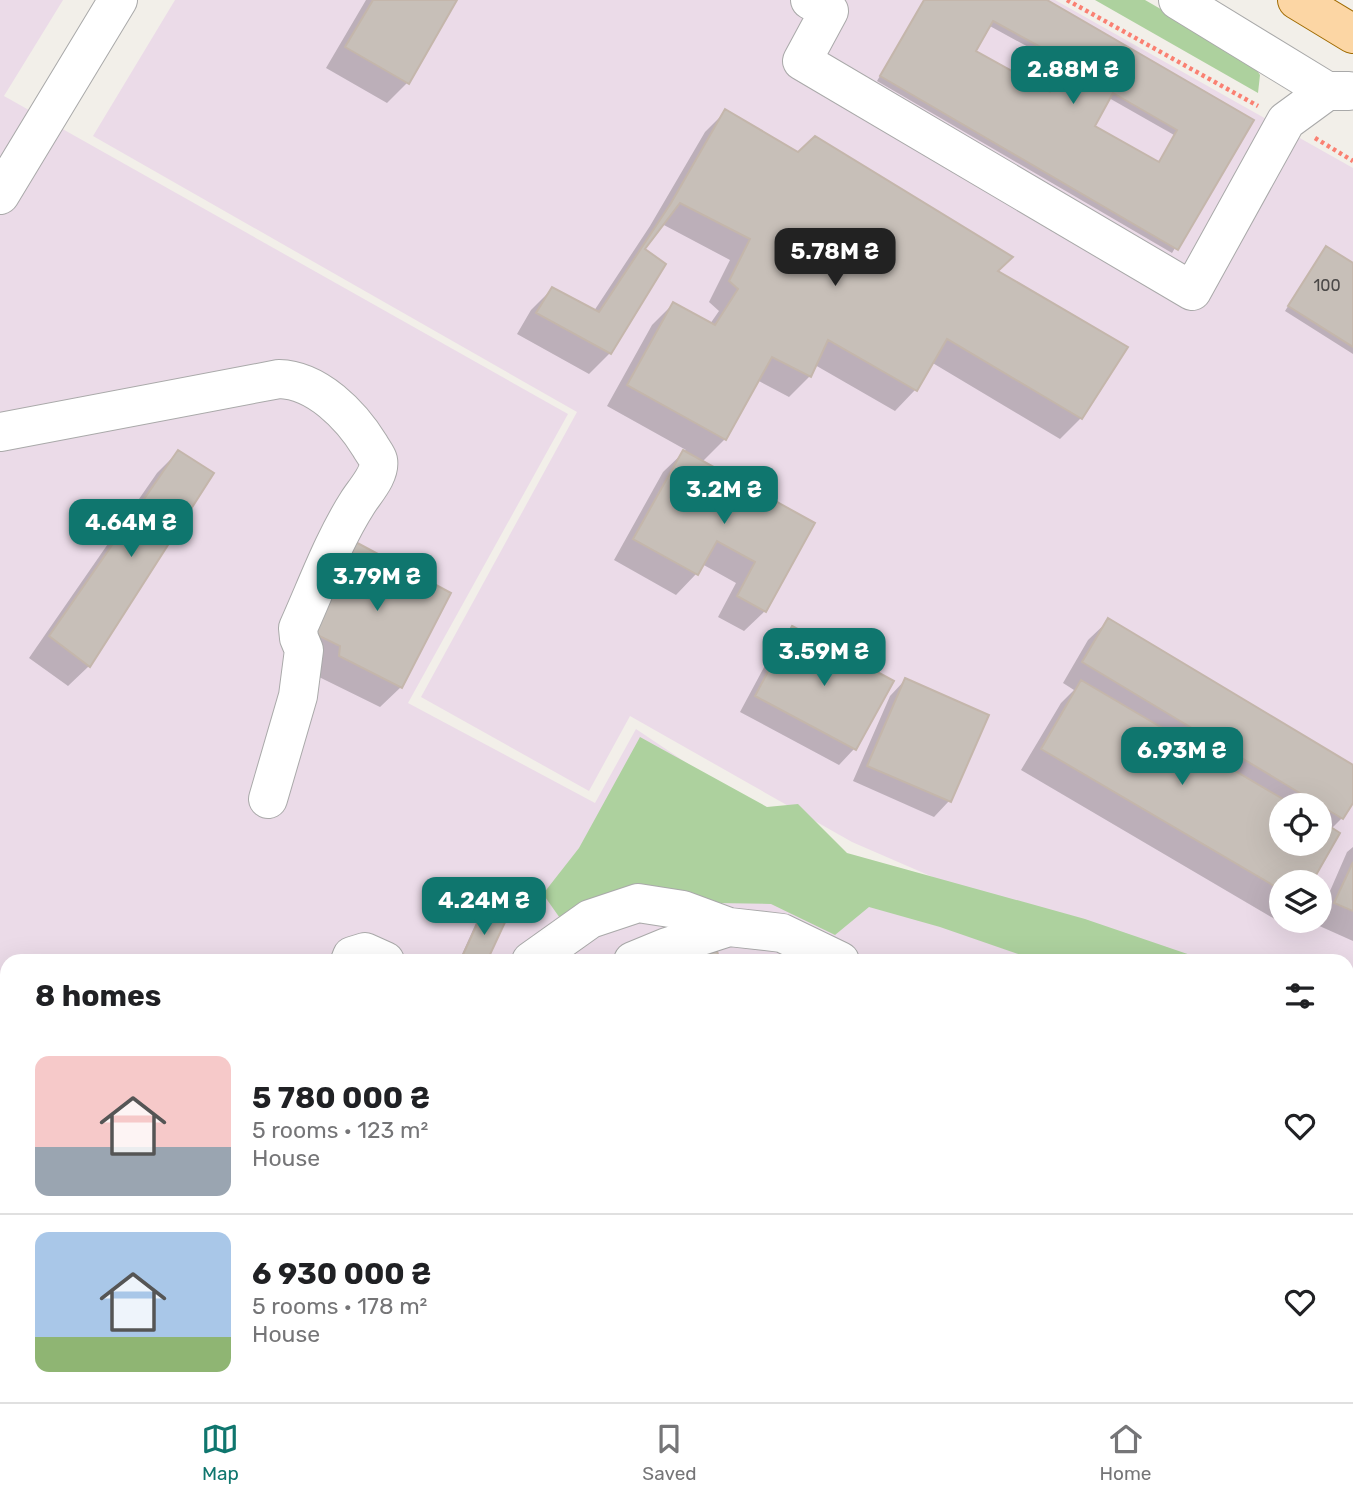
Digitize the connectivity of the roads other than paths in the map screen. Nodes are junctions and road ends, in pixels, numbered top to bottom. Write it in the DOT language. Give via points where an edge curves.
graph roads {
  1 [pos="118,0"];
  2 [pos="810,0"];
  3 [pos="1178,0"];
  4 [pos="1297,0"];
  5 [pos="1353,34"];
  6 [pos="1340,91"];
  7 [pos="0,195"];
  8 [pos="0,432"];
  9 [pos="268,799"];
  10 [pos="729,927"];
  11 [pos="541,954"];
  12 [pos="650,954"];
  13 [pos="826,954"];
  1 -- 7 [label="street"];
  2 -- 6 [label="street" via="829,11 802,61 1192,291 1286,121"];
  3 -- 6 [label="street"];
  4 -- 5 [label="main road"];
  8 -- 9 [label="street" via="293,379 340,408 364,436 378,460 376,473 346,521 298,628 304,650 298,696"];
  10 -- 11 [label="street" via="683,910 638,903 590,919"];
  10 -- 12 [label="street"];
  10 -- 13 [label="street" via="782,933"];
}
